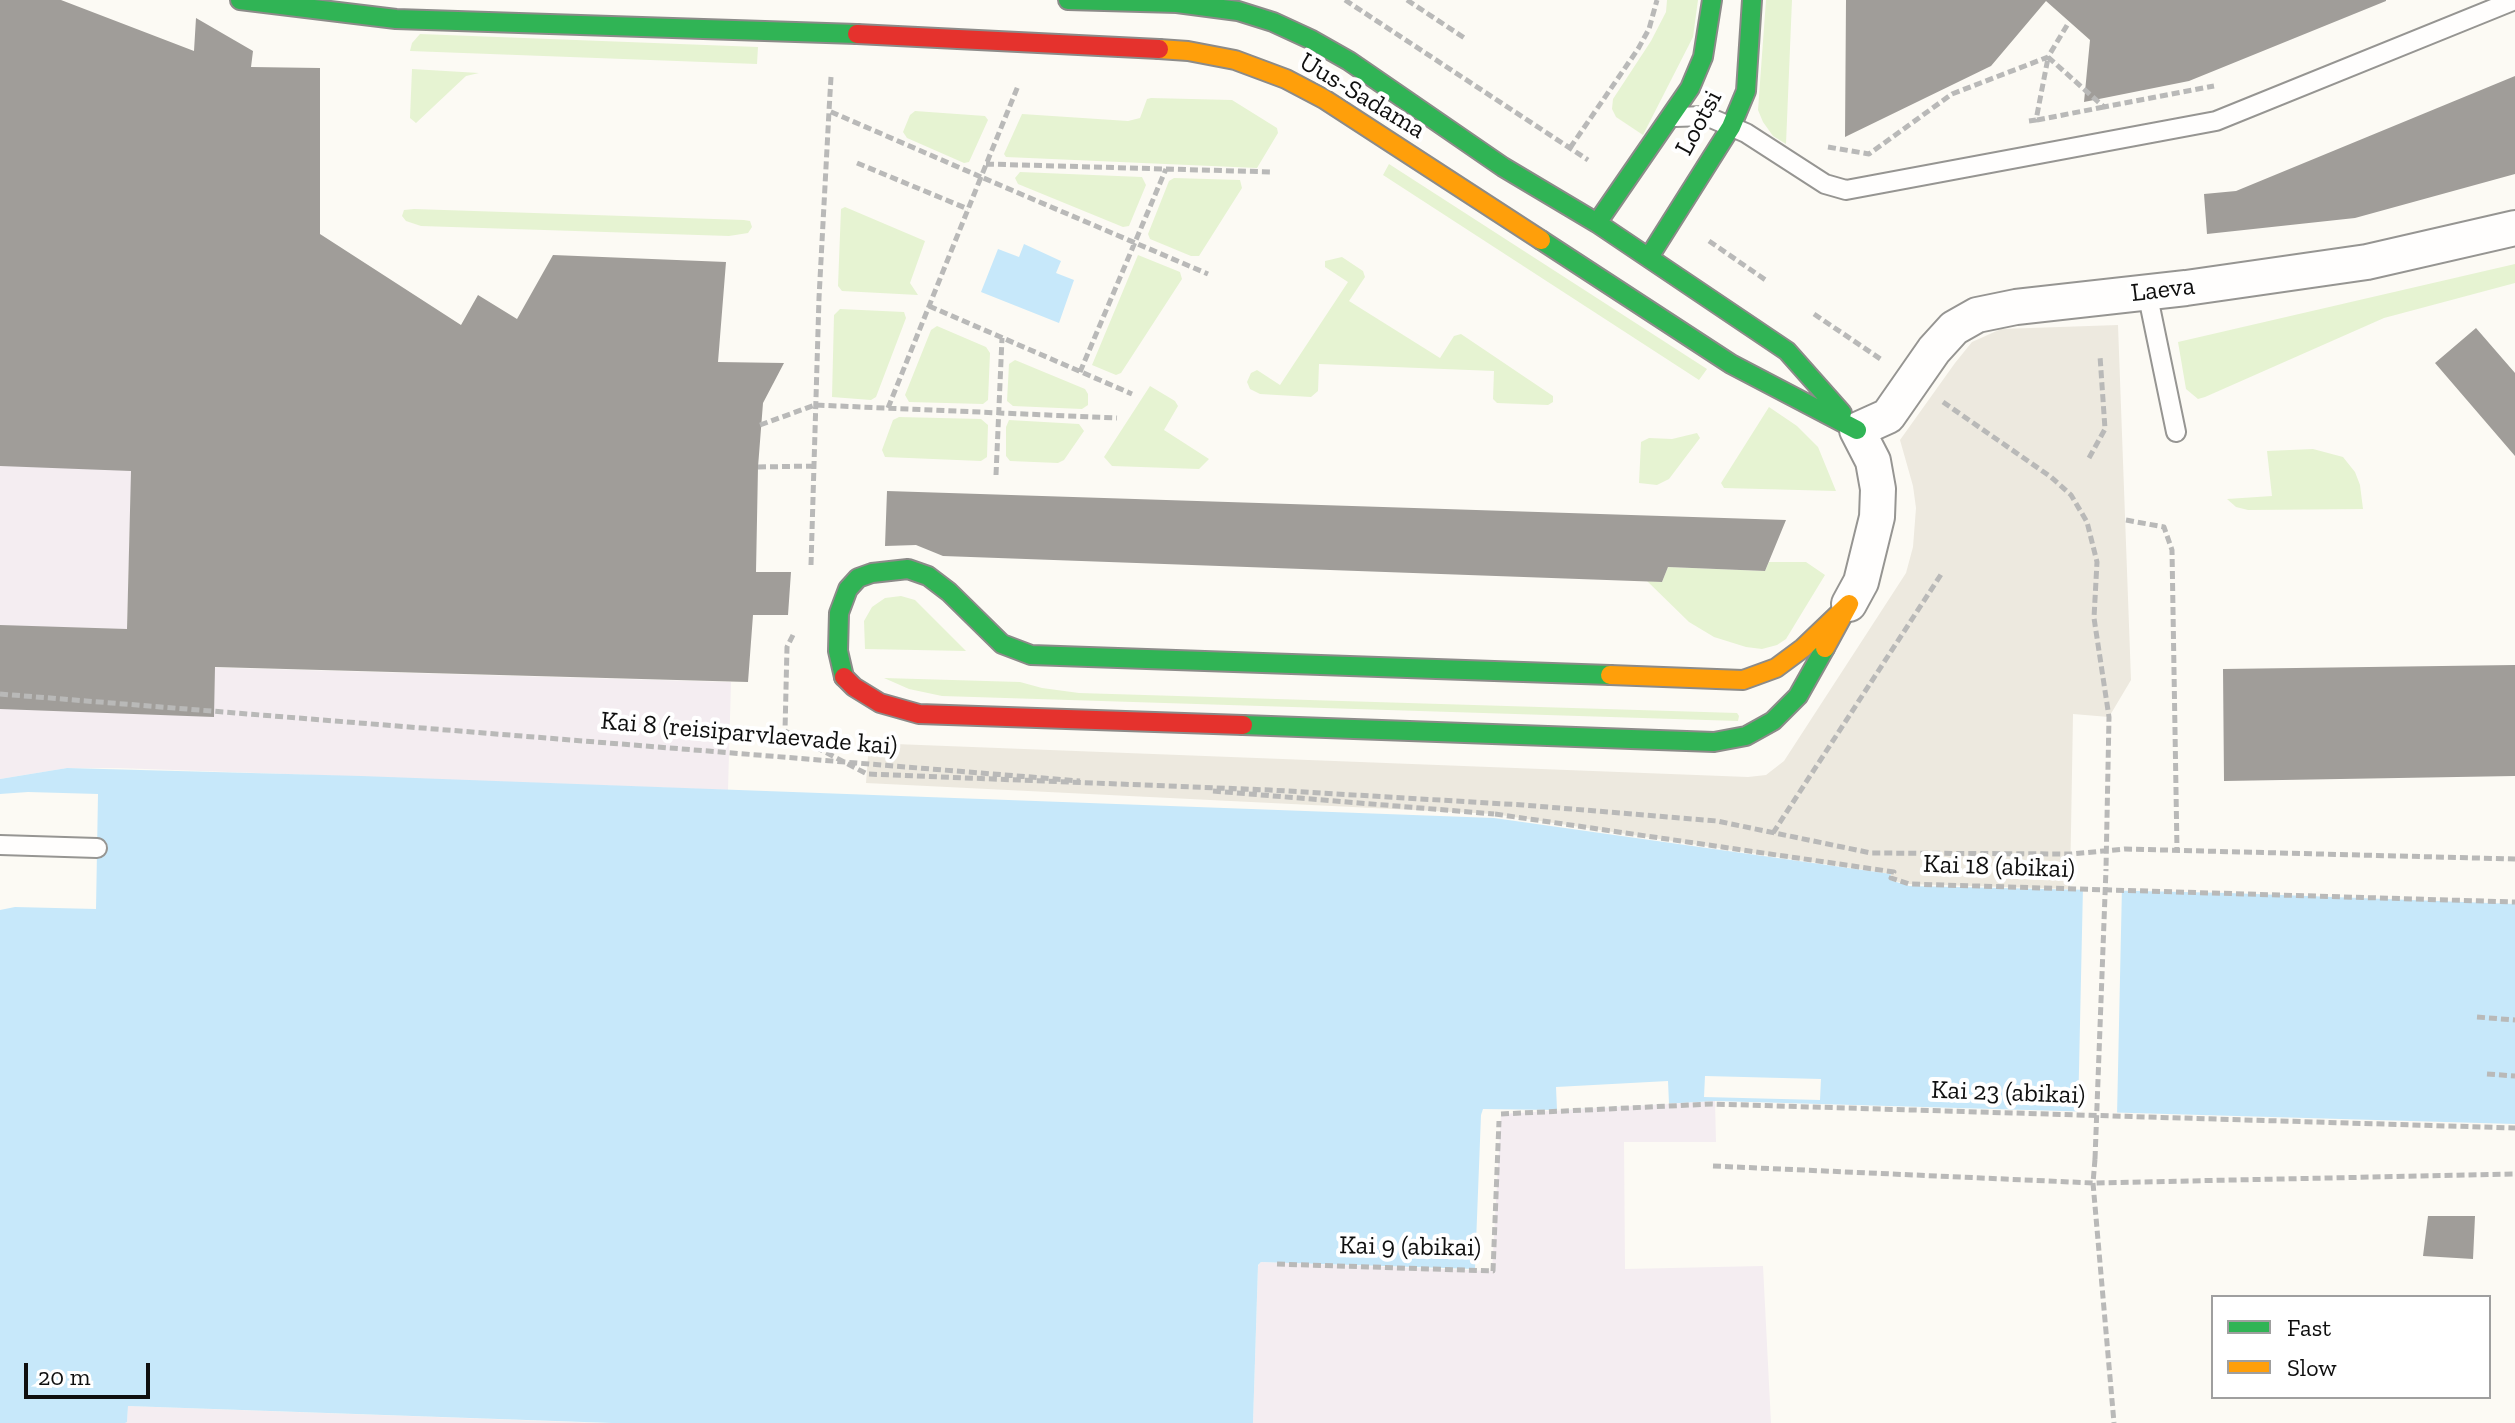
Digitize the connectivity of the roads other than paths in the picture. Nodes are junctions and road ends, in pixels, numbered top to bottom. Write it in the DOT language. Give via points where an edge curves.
graph roads {
  1 [pos="240,0"];
  2 [pos="415,0"];
  3 [pos="1068,0"];
  4 [pos="1712,0"];
  5 [pos="1752,0"];
  6 [pos="2515,0"];
  7 [pos="396,19"];
  8 [pos="1671,117"];
  9 [pos="1731,127"];
  10 [pos="1407,131"];
  11 [pos="1381,136"];
  12 [pos="1427,137"];
  13 [pos="1503,167"];
  14 [pos="1597,223"];
  15 [pos="2515,228"];
  16 [pos="1649,257"];
  17 [pos="1599,277"];
  18 [pos="2147,292"];
  19 [pos="1857,430"];
  20 [pos="2176,432"];
  21 [pos="1849,604"];
  22 [pos="0,845"];
  23 [pos="97,848"];
  1 -- 7 [label="street, Uus-Sadama"];
  2 -- 7 [label="street"];
  3 -- 13 [label="street, Uus-Sadama" via="1177,3 1273,22 1349,61"];
  4 -- 8 [label="street, Lootsi" via="1703,57"];
  5 -- 9 [label="street, Lootsi" via="1746,91"];
  6 -- 9 [label="lane" via="2216,121 1846,190 1825,184"];
  7 -- 11 [label="street, Uus-Sadama" via="1188,51 1235,60 1286,79"];
  8 -- 9 [label="lane" via="1706,116"];
  8 -- 14 [label="street, Lootsi"];
  9 -- 16 [label="street, Lootsi"];
  10 -- 11 [label="lane"];
  11 -- 17 [label="street, Uus-Sadama"];
  12 -- 13 [label="lane" via="1481,164"];
  13 -- 14 [label="street, Uus-Sadama"];
  14 -- 16 [label="street, Uus-Sadama"];
  14 -- 17 [label="street"];
  15 -- 18 [label="street, Laeva" via="2367,262"];
  16 -- 17 [label="street"];
  16 -- 19 [label="street, Uus-Sadama" via="1787,351"];
  17 -- 19 [label="street, Uus-Sadama" via="1765,384"];
  18 -- 19 [label="street, Laeva" via="1977,315 1954,328 1934,350 1888,416"];
  18 -- 20 [label="lane"];
  19 -- 21 [label="street" via="1873,461 1877,517 1861,582"];
  21 -- 21 [label="street" via="1776,668 1743,680 1079,657 1031,655 1002,644 949,592 908,569 872,573 848,589 839,613 838,651 842,675 854,687 880,703 919,714 1714,742 1746,736 1773,721 1798,696"];
  22 -- 23 [label="lane"];
}
